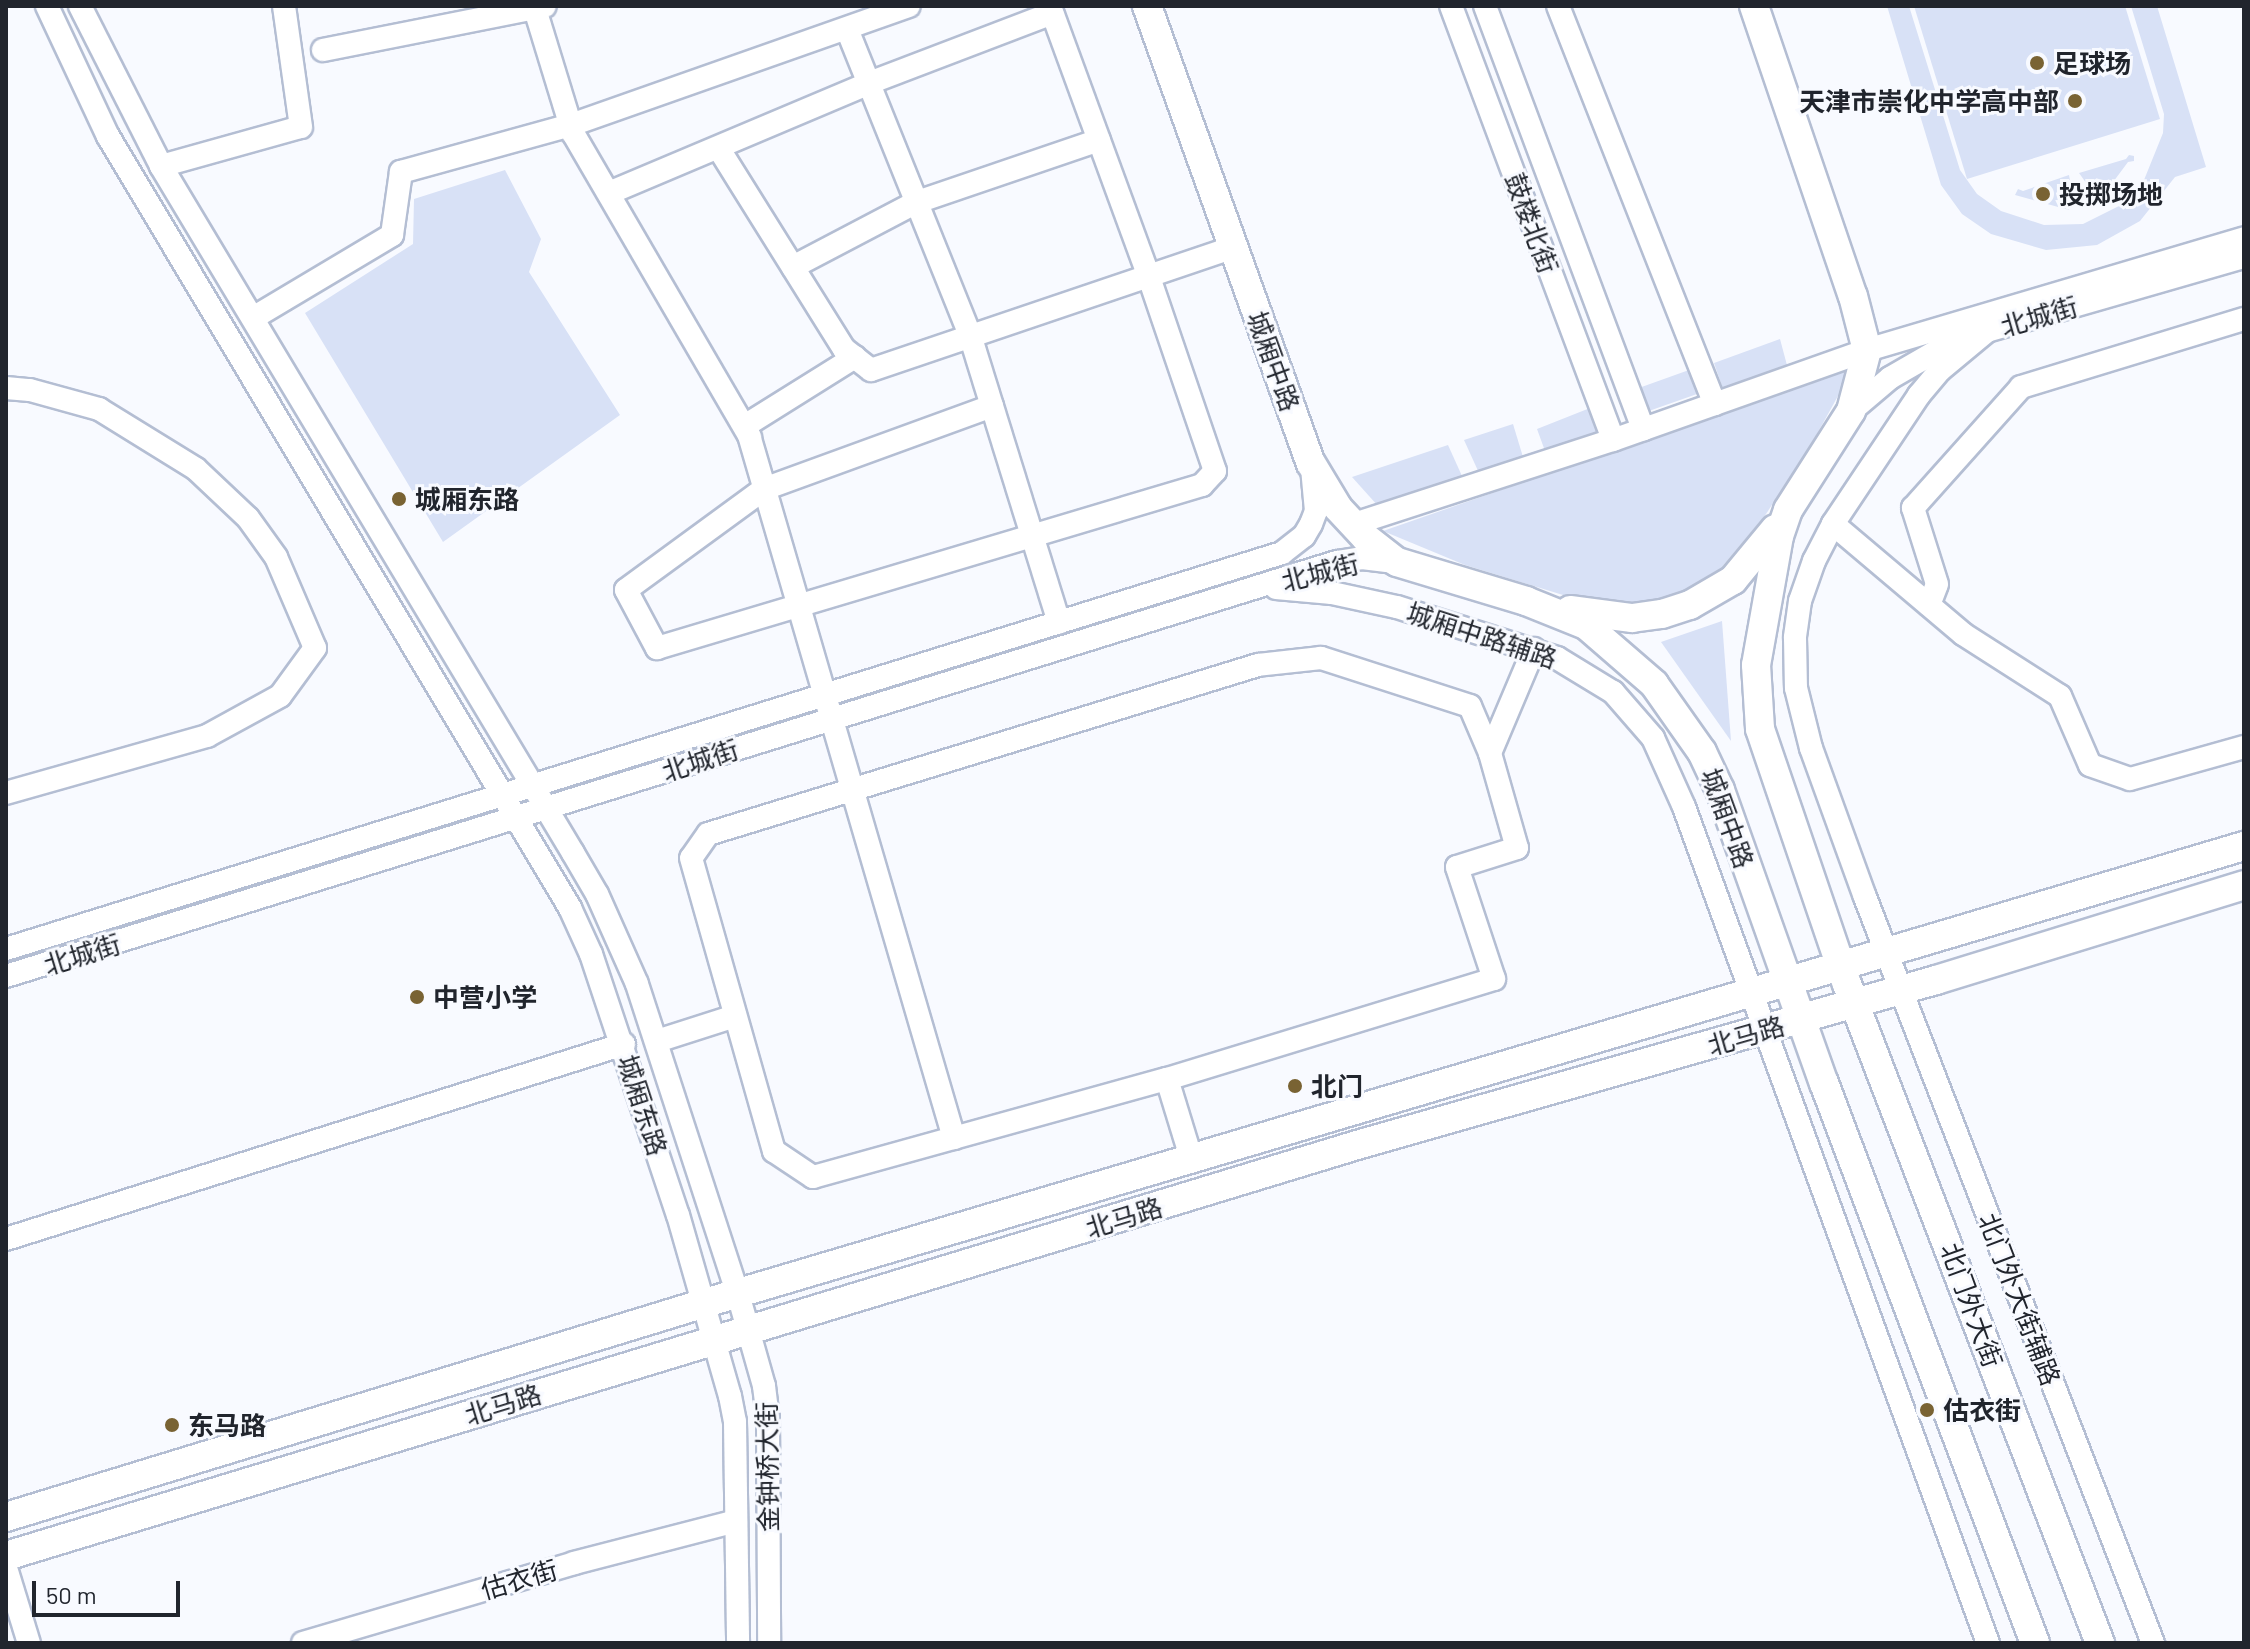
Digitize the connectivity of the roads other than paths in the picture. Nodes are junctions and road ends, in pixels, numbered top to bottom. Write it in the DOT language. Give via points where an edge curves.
graph roads {
  1 [pos="47,6"];
  2 [pos="80,6"];
  3 [pos="284,6"];
  4 [pos="909,6"];
  5 [pos="1147,6"];
  6 [pos="1451,6"];
  7 [pos="1485,6"];
  8 [pos="1558,6"];
  9 [pos="1754,6"];
  10 [pos="540,8"];
  11 [pos="1051,10"];
  12 [pos="847,29"];
  13 [pos="323,50"];
  14 [pos="869,83"];
  15 [pos="571,125"];
  16 [pos="1099,140"];
  17 [pos="719,149"];
  18 [pos="161,166"];
  19 [pos="609,193"];
  20 [pos="917,202"];
  21 [pos="2244,238"];
  22 [pos="1234,247"];
  23 [pos="2244,257"];
  24 [pos="793,267"];
  25 [pos="1149,277"];
  26 [pos="253,318"];
  27 [pos="2244,319"];
  28 [pos="1987,331"];
  29 [pos="970,335"];
  30 [pos="1867,350"];
  31 [pos="855,357"];
  32 [pos="6,388"];
  33 [pos="1715,404"];
  34 [pos="992,406"];
  35 [pos="1851,411"];
  36 [pos="746,425"];
  37 [pos="1643,429"];
  38 [pos="1613,440"];
  39 [pos="1311,463"];
  40 [pos="766,488"];
  41 [pos="1788,510"];
  42 [pos="1833,524"];
  43 [pos="1351,525"];
  44 [pos="1032,537"];
  45 [pos="1397,562"];
  46 [pos="1249,590"];
  47 [pos="1526,601"];
  48 [pos="1929,605"];
  49 [pos="802,606"];
  50 [pos="1059,623"];
  51 [pos="1534,649"];
  52 [pos="829,706"];
  53 [pos="2244,747"];
  54 [pos="1490,753"];
  55 [pos="533,788"];
  56 [pos="851,790"];
  57 [pos="6,793"];
  58 [pos="503,798"];
  59 [pos="545,809"];
  60 [pos="516,818"];
  61 [pos="2244,846"];
  62 [pos="2244,885"];
  63 [pos="7,947"];
  64 [pos="1887,955"];
  65 [pos="1841,968"];
  66 [pos="6,976"];
  67 [pos="1787,983"];
  68 [pos="1900,990"];
  69 [pos="1752,994"];
  70 [pos="1854,1003"];
  71 [pos="735,1016"];
  72 [pos="1800,1019"];
  73 [pos="1764,1029"];
  74 [pos="657,1041"];
  75 [pos="624,1044"];
  76 [pos="1167,1079"];
  77 [pos="954,1138"];
  78 [pos="1192,1161"];
  79 [pos="1089,1191"];
  80 [pos="1100,1225"];
  81 [pos="6,1239"];
  82 [pos="738,1294"];
  83 [pos="705,1303"];
  84 [pos="749,1329"];
  85 [pos="716,1339"];
  86 [pos="6,1517"];
  87 [pos="736,1521"];
  88 [pos="6,1556"];
  89 [pos="6,1568"];
  90 [pos="29,1643"];
  91 [pos="303,1643"];
  92 [pos="738,1643"];
  93 [pos="769,1643"];
  94 [pos="1988,1643"];
  95 [pos="2035,1643"];
  96 [pos="2100,1643"];
  97 [pos="2153,1643"];
  1 -- 58 [label="street, 城厢东路" via="108,136"];
  2 -- 18 [label="street, 城厢东路"];
  3 -- 18 [label="street" via="301,127"];
  4 -- 12 [label="street"];
  5 -- 22 [label="main road, 城厢中路"];
  6 -- 38 [label="street, 鼓楼北街"];
  7 -- 37 [label="street, 鼓楼北街"];
  8 -- 33 [label="street"];
  9 -- 30 [label="main road, 城厢中路"];
  10 -- 13 [label="street"];
  10 -- 15 [label="street"];
  11 -- 14 [label="street"];
  11 -- 16 [label="street"];
  12 -- 14 [label="street"];
  12 -- 15 [label="street"];
  14 -- 17 [label="street"];
  14 -- 20 [label="street"];
  15 -- 19 [label="street"];
  15 -- 26 [label="street" via="401,172 392,235"];
  16 -- 20 [label="street"];
  16 -- 25 [label="street"];
  17 -- 19 [label="street"];
  17 -- 24 [label="street"];
  18 -- 26 [label="street, 城厢东路"];
  19 -- 36 [label="street"];
  20 -- 24 [label="street"];
  20 -- 29 [label="street"];
  21 -- 30 [label="street, 北城街"];
  22 -- 25 [label="street"];
  22 -- 39 [label="main road, 城厢中路"];
  23 -- 28 [label="street, 北城街"];
  24 -- 31 [label="street" via="844,349"];
  25 -- 29 [label="street"];
  25 -- 44 [label="street" via="1215,471 1202,485"];
  26 -- 55 [label="street, 城厢东路"];
  27 -- 48 [label="street" via="2021,387 1913,508 1937,584"];
  28 -- 35 [label="street, 北城街" via="1914,362"];
  28 -- 42 [label="street" via="1919,395"];
  29 -- 31 [label="street" via="871,370"];
  29 -- 34 [label="street"];
  30 -- 33 [label="street, 北城街"];
  30 -- 35 [label="main road, 城厢中路"];
  31 -- 36 [label="street"];
  32 -- 57 [label="street" via="99,409 196,469 248,518 276,557 315,648 280,696 207,736"];
  33 -- 37 [label="street, 北城街"];
  34 -- 40 [label="street"];
  34 -- 44 [label="street"];
  35 -- 41 [label="main road, 城厢中路"];
  36 -- 40 [label="street"];
  37 -- 38 [label="street, 北城街"];
  38 -- 43 [label="street, 北城街"];
  39 -- 43 [label="main road, 城厢中路"];
  39 -- 50 [label="street, 北城街" via="1316,511 1304,536 1282,553"];
  40 -- 49 [label="street"];
  40 -- 49 [label="street" via="626,590 657,648"];
  41 -- 47 [label="main road, 城厢中路" via="1733,580 1674,611 1619,618"];
  41 -- 65 [label="main road, 城厢中路" via="1763,606 1756,698 1767,759"];
  42 -- 48 [label="street"];
  42 -- 64 [label="street" via="1800,601 1796,688 1811,748"];
  43 -- 45 [label="main road, 城厢中路"];
  44 -- 49 [label="street"];
  44 -- 50 [label="street"];
  45 -- 46 [label="street, 北城街" via="1337,562"];
  45 -- 47 [label="main road, 城厢中路"];
  46 -- 51 [label="street, 城厢中路辅路" via="1332,593"];
  46 -- 52 [label="street, 北城街"];
  47 -- 67 [label="main road, 城厢中路" via="1567,615 1606,640 1654,684 1681,718 1720,790"];
  48 -- 53 [label="street" via="1963,634 2060,696 2090,765 2130,779"];
  49 -- 52 [label="street"];
  50 -- 52 [label="street, 北城街"];
  51 -- 54 [label="street"];
  51 -- 69 [label="street, 城厢中路辅路" via="1603,684 1653,738"];
  52 -- 55 [label="street, 北城街"];
  52 -- 56 [label="street"];
  52 -- 59 [label="street, 北城街"];
  54 -- 56 [label="street" via="1470,706 1321,658 1258,665"];
  54 -- 76 [label="street" via="1517,848 1457,867 1494,979"];
  55 -- 58 [label="street, 北城街"];
  55 -- 59 [label="street, 城厢东路"];
  56 -- 71 [label="street" via="708,834 691,858"];
  56 -- 77 [label="street"];
  58 -- 60 [label="street, 城厢东路"];
  58 -- 63 [label="street, 北城街"];
  59 -- 60 [label="street, 北城街"];
  59 -- 74 [label="street, 城厢东路" via="603,907"];
  60 -- 66 [label="street, 北城街"];
  60 -- 75 [label="street, 城厢东路" via="570,908"];
  61 -- 64 [label="main road, 北马路"];
  62 -- 68 [label="main road, 北马路"];
  64 -- 65 [label="main road, 北马路"];
  64 -- 68 [label="street, 北门外大街辅路"];
  65 -- 67 [label="main road, 北马路"];
  65 -- 70 [label="main road, 北门外大街"];
  67 -- 69 [label="main road, 北马路"];
  67 -- 72 [label="main road, 城厢中路"];
  68 -- 70 [label="main road, 北马路"];
  68 -- 97 [label="street, 北门外大街辅路"];
  69 -- 73 [label="street"];
  69 -- 78 [label="main road, 北马路"];
  70 -- 72 [label="main road, 北马路"];
  70 -- 96 [label="main road, 北门外大街"];
  71 -- 74 [label="street"];
  71 -- 77 [label="street" via="774,1151 813,1177"];
  72 -- 73 [label="main road, 北马路"];
  72 -- 95 [label="main road"];
  73 -- 80 [label="main road, 北马路"];
  73 -- 94 [label="street"];
  74 -- 82 [label="street, 城厢东路"];
  75 -- 81 [label="street"];
  75 -- 83 [label="street, 城厢东路"];
  76 -- 77 [label="street"];
  76 -- 78 [label="street"];
  78 -- 79 [label="main road, 北马路"];
  79 -- 80 [label="main road"];
  79 -- 82 [label="main road, 北马路"];
  80 -- 84 [label="main road, 北马路"];
  82 -- 83 [label="main road, 北马路"];
  82 -- 84 [label="street, 金钟桥大街"];
  83 -- 85 [label="street, 城厢东路"];
  83 -- 86 [label="main road, 北马路"];
  84 -- 85 [label="main road, 北马路"];
  84 -- 93 [label="street, 金钟桥大街" via="768,1419"];
  85 -- 87 [label="street, 金钟桥大街" via="735,1422"];
  85 -- 88 [label="main road, 北马路"];
  87 -- 91 [label="street, 估衣街"];
  87 -- 92 [label="street, 金钟桥大街"];
  89 -- 90 [label="street"];
}
